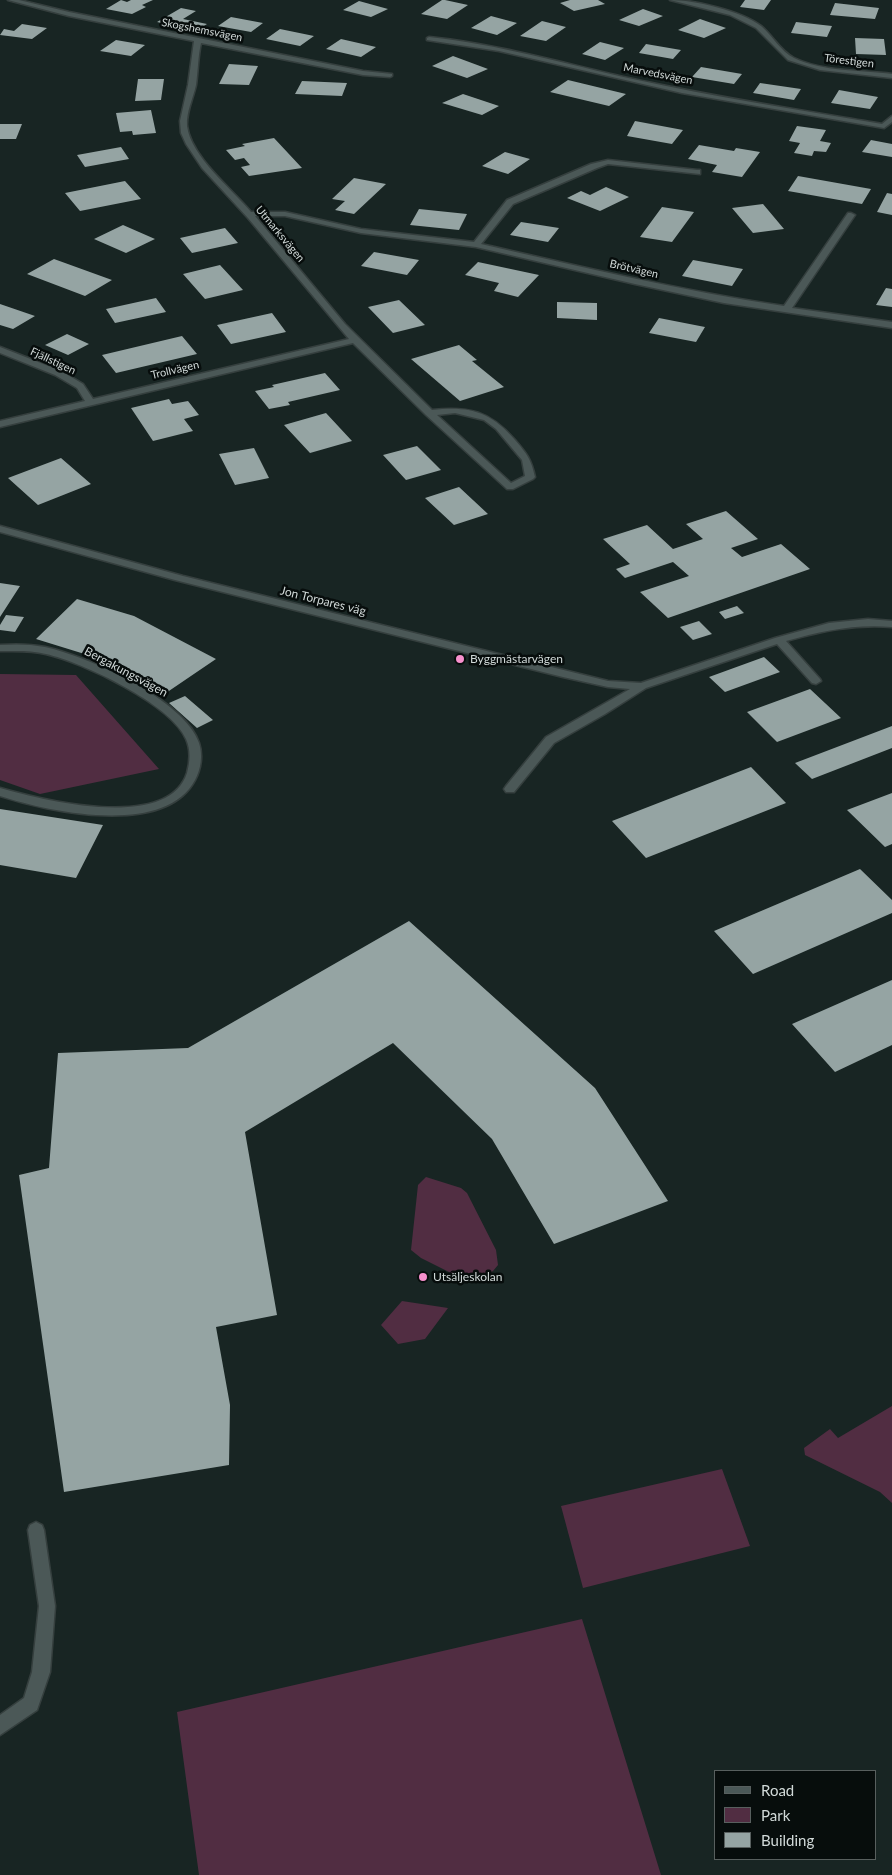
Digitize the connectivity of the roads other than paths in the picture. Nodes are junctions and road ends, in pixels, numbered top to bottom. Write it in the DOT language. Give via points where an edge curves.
graph roads {
  1 [pos="11,0"];
  2 [pos="673,0"];
  3 [pos="429,39"];
  4 [pos="198,40"];
  5 [pos="390,75"];
  6 [pos="892,76"];
  7 [pos="892,118"];
  8 [pos="888,126"];
  9 [pos="697,172"];
  10 [pos="250,214"];
  11 [pos="851,215"];
  12 [pos="476,245"];
  13 [pos="787,309"];
  14 [pos="892,326"];
  15 [pos="355,340"];
  16 [pos="0,350"];
  17 [pos="90,401"];
  18 [pos="429,414"];
  19 [pos="0,424"];
  20 [pos="0,529"];
  21 [pos="892,624"];
  22 [pos="778,640"];
  23 [pos="0,648"];
  24 [pos="816,681"];
  25 [pos="642,686"];
  26 [pos="510,789"];
  27 [pos="0,792"];
  28 [pos="36,1530"];
  29 [pos="0,1726"];
  1 -- 4 [label="street, Skogshemsvägen"];
  2 -- 6 [label="street, Törestigen" via="732,14 758,28 790,59 820,68"];
  3 -- 8 [label="street, Marvedsvägen" via="457,41 733,101"];
  4 -- 5 [label="street, Skogshemsvägen" via="363,73"];
  4 -- 10 [label="street, Utmarksvägen" via="192,85 183,116 185,132 217,179"];
  7 -- 8 [label="street, Marvedsvägen"];
  9 -- 12 [label="street" via="608,162 594,166 510,202"];
  10 -- 12 [label="street, Brötvägen" via="285,214 361,231"];
  10 -- 15 [label="street, Utmarksvägen"];
  11 -- 13 [label="street"];
  12 -- 13 [label="street, Brötvägen" via="653,286"];
  13 -- 14 [label="street, Brötvägen"];
  15 -- 17 [label="street, Trollvägen"];
  15 -- 18 [label="street, Utmarksvägen"];
  16 -- 17 [label="street, Fjällstigen" via="58,373 80,386"];
  17 -- 19 [label="street, Trollvägen"];
  18 -- 18 [label="street, Utmarksvägen" via="510,487 530,476 526,460 499,427 487,418 455,410"];
  20 -- 25 [label="street, Jon Torpares väg" via="179,578 563,674 608,684"];
  21 -- 22 [label="street" via="868,622 829,626"];
  22 -- 24 [label="street"];
  22 -- 25 [label="street"];
  23 -- 27 [label="street, Bergakungsvägen" via="29,647 55,652 139,692 166,709 186,730 194,745 196,762 190,782 174,798 158,806 132,810 50,805"];
  25 -- 26 [label="street" via="550,740"];
  28 -- 29 [label="street" via="47,1606 41,1672 31,1704"];
}
